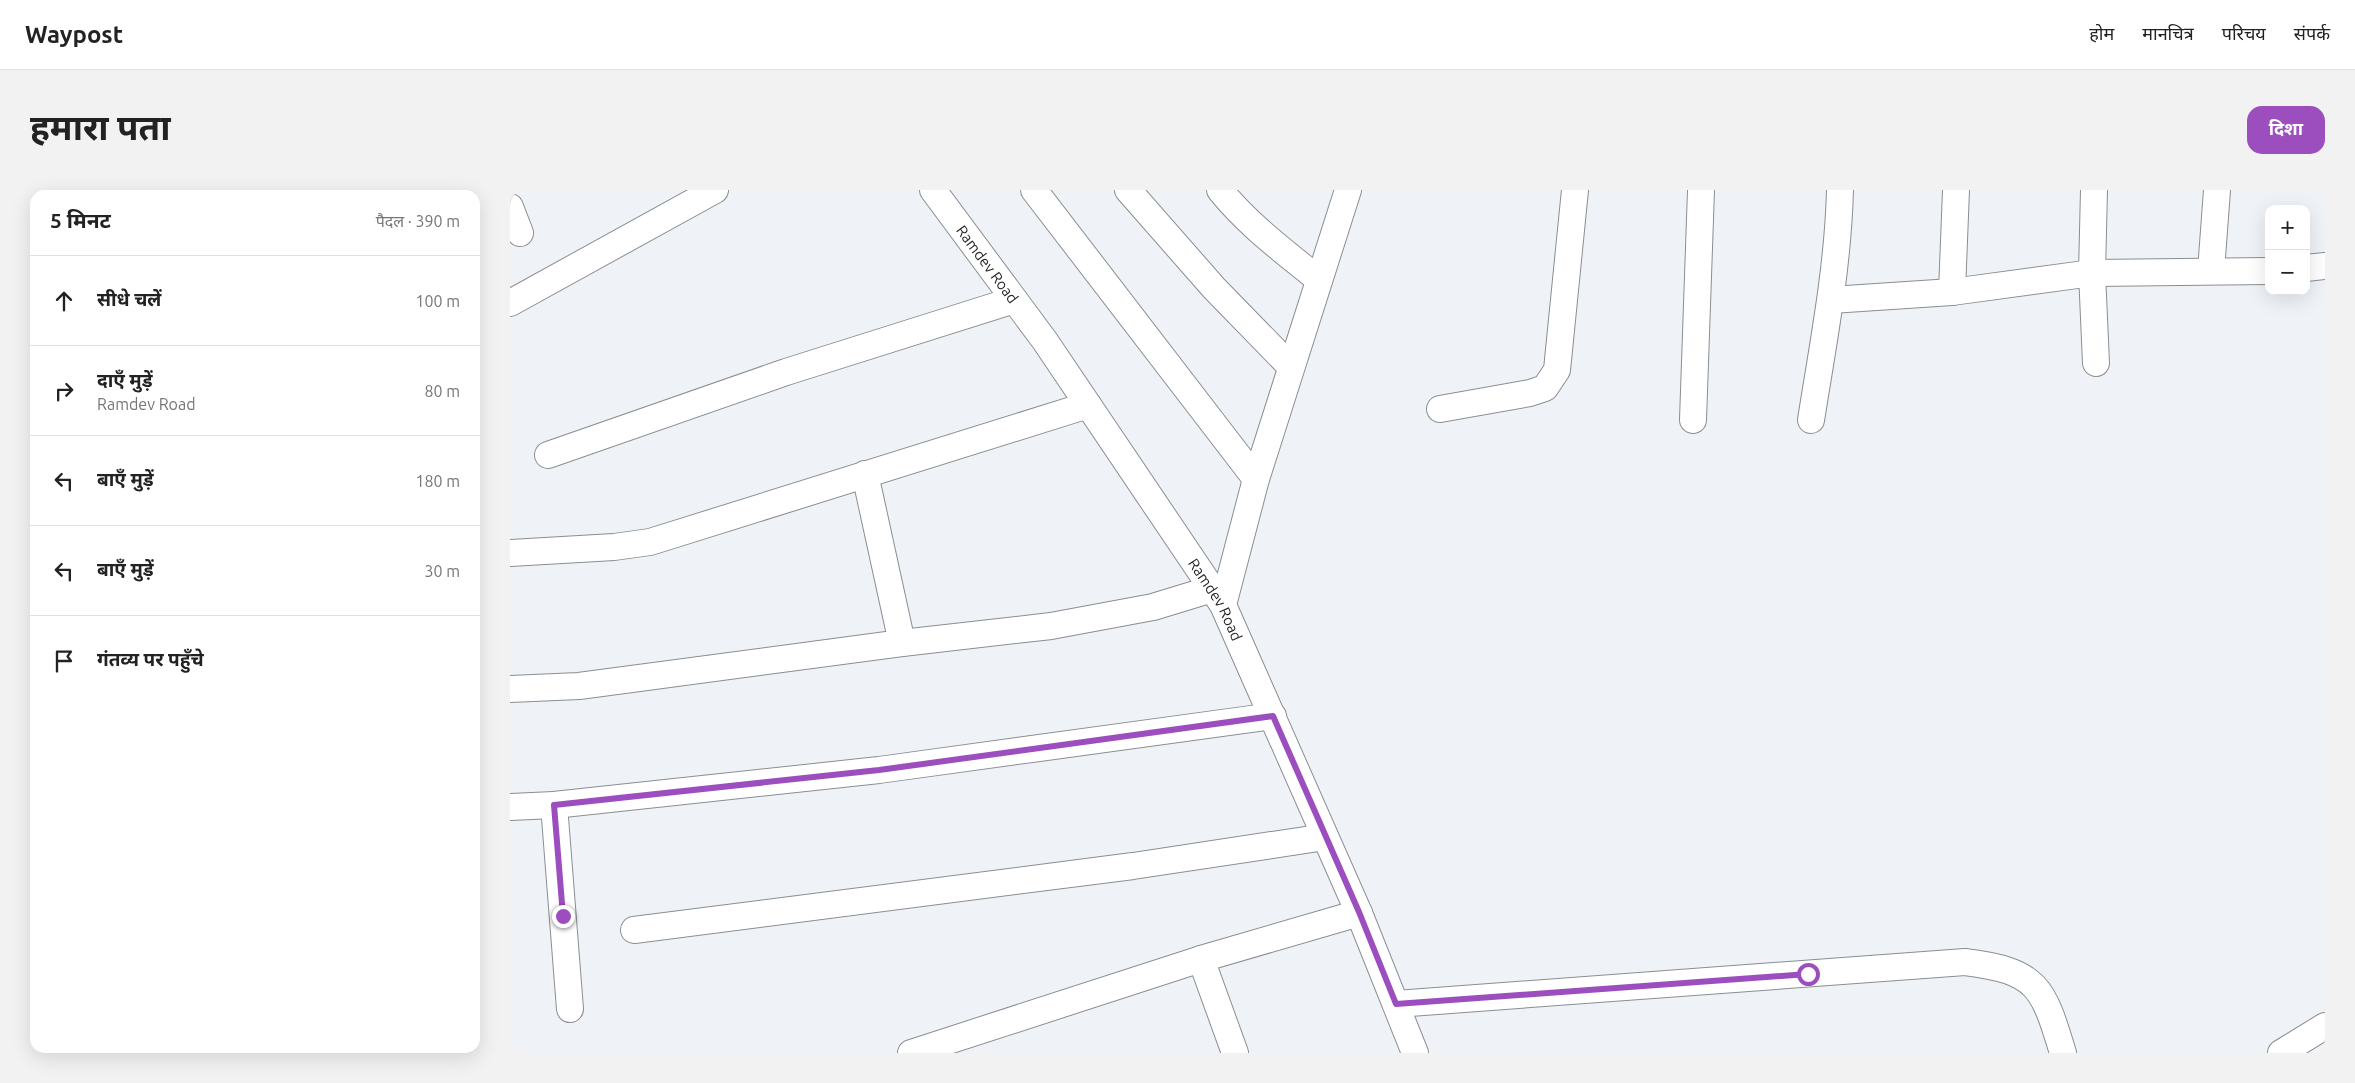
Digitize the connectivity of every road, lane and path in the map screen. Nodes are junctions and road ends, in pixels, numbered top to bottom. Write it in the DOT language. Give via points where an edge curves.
graph roads {
  1 [pos="715,190"];
  2 [pos="933,190"];
  3 [pos="1034,190"];
  4 [pos="1128,190"];
  5 [pos="1220,190"];
  6 [pos="1348,190"];
  7 [pos="1575,190"];
  8 [pos="1701,190"];
  9 [pos="1840,190"];
  10 [pos="1956,190"];
  11 [pos="2094,190"];
  12 [pos="2217,190"];
  13 [pos="510,207"];
  14 [pos="520,233"];
  15 [pos="2325,266"];
  16 [pos="2310,268"];
  17 [pos="2211,271"];
  18 [pos="2265,271"];
  19 [pos="2092,273"];
  20 [pos="1319,280"];
  21 [pos="1952,292"];
  22 [pos="1014,300"];
  23 [pos="1831,300"];
  24 [pos="510,303"];
  25 [pos="2096,363"];
  26 [pos="1291,367"];
  27 [pos="1088,405"];
  28 [pos="1440,409"];
  29 [pos="1693,420"];
  30 [pos="1811,420"];
  31 [pos="548,454"];
  32 [pos="865,474"];
  33 [pos="1256,478"];
  34 [pos="510,553"];
  35 [pos="1218,597"];
  36 [pos="902,643"];
  37 [pos="510,689"];
  38 [pos="1273,716"];
  39 [pos="554,805"];
  40 [pos="510,807"];
  41 [pos="1326,837"];
  42 [pos="1359,912"];
  43 [pos="634,930"];
  44 [pos="1201,960"];
  45 [pos="1396,1004"];
  46 [pos="570,1009"];
  47 [pos="2325,1026"];
  48 [pos="911,1053"];
  49 [pos="1235,1053"];
  50 [pos="1415,1053"];
  51 [pos="2064,1053"];
  52 [pos="2281,1053"];
  1 -- 24 [label="street"];
  2 -- 22 [label="street, Ramdev Road"];
  3 -- 33 [label="street"];
  4 -- 26 [label="street" via="1214,288"];
  5 -- 20 [label="street" via="1234,208"];
  6 -- 20 [label="street"];
  7 -- 28 [label="street" via="1557,370 1551,381 1545,388 1530,393"];
  8 -- 29 [label="street"];
  9 -- 23 [label="street" via="1839,235"];
  10 -- 21 [label="street"];
  11 -- 19 [label="street"];
  12 -- 17 [label="street"];
  13 -- 14 [label="street"];
  15 -- 16 [label="street"];
  17 -- 18 [label="street"];
  17 -- 19 [label="street"];
  19 -- 21 [label="street"];
  19 -- 25 [label="street"];
  20 -- 26 [label="street"];
  21 -- 23 [label="street"];
  22 -- 27 [label="street, Ramdev Road"];
  22 -- 31 [label="street" via="786,372"];
  23 -- 30 [label="street"];
  26 -- 33 [label="street"];
  27 -- 32 [label="street"];
  27 -- 35 [label="street, Ramdev Road"];
  32 -- 34 [label="street" via="650,542"];
  32 -- 36 [label="street"];
  33 -- 35 [label="street"];
  35 -- 36 [label="street" via="1051,626"];
  35 -- 38 [label="street, Ramdev Road"];
  36 -- 37 [label="street" via="579,686"];
  38 -- 39 [label="street" via="879,770"];
  38 -- 41 [label="street, Ramdev Road"];
  39 -- 40 [label="street"];
  39 -- 46 [label="street"];
  41 -- 42 [label="street, Ramdev Road"];
  41 -- 43 [label="street" via="1132,866"];
  42 -- 44 [label="street"];
  42 -- 45 [label="street, Ramdev Road"];
  44 -- 48 [label="street"];
  44 -- 49 [label="street"];
  45 -- 50 [label="street, Ramdev Road"];
  45 -- 51 [label="street" via="1966,962 1998,966 2024,977 2041,992"];
  47 -- 52 [label="street"];
}
